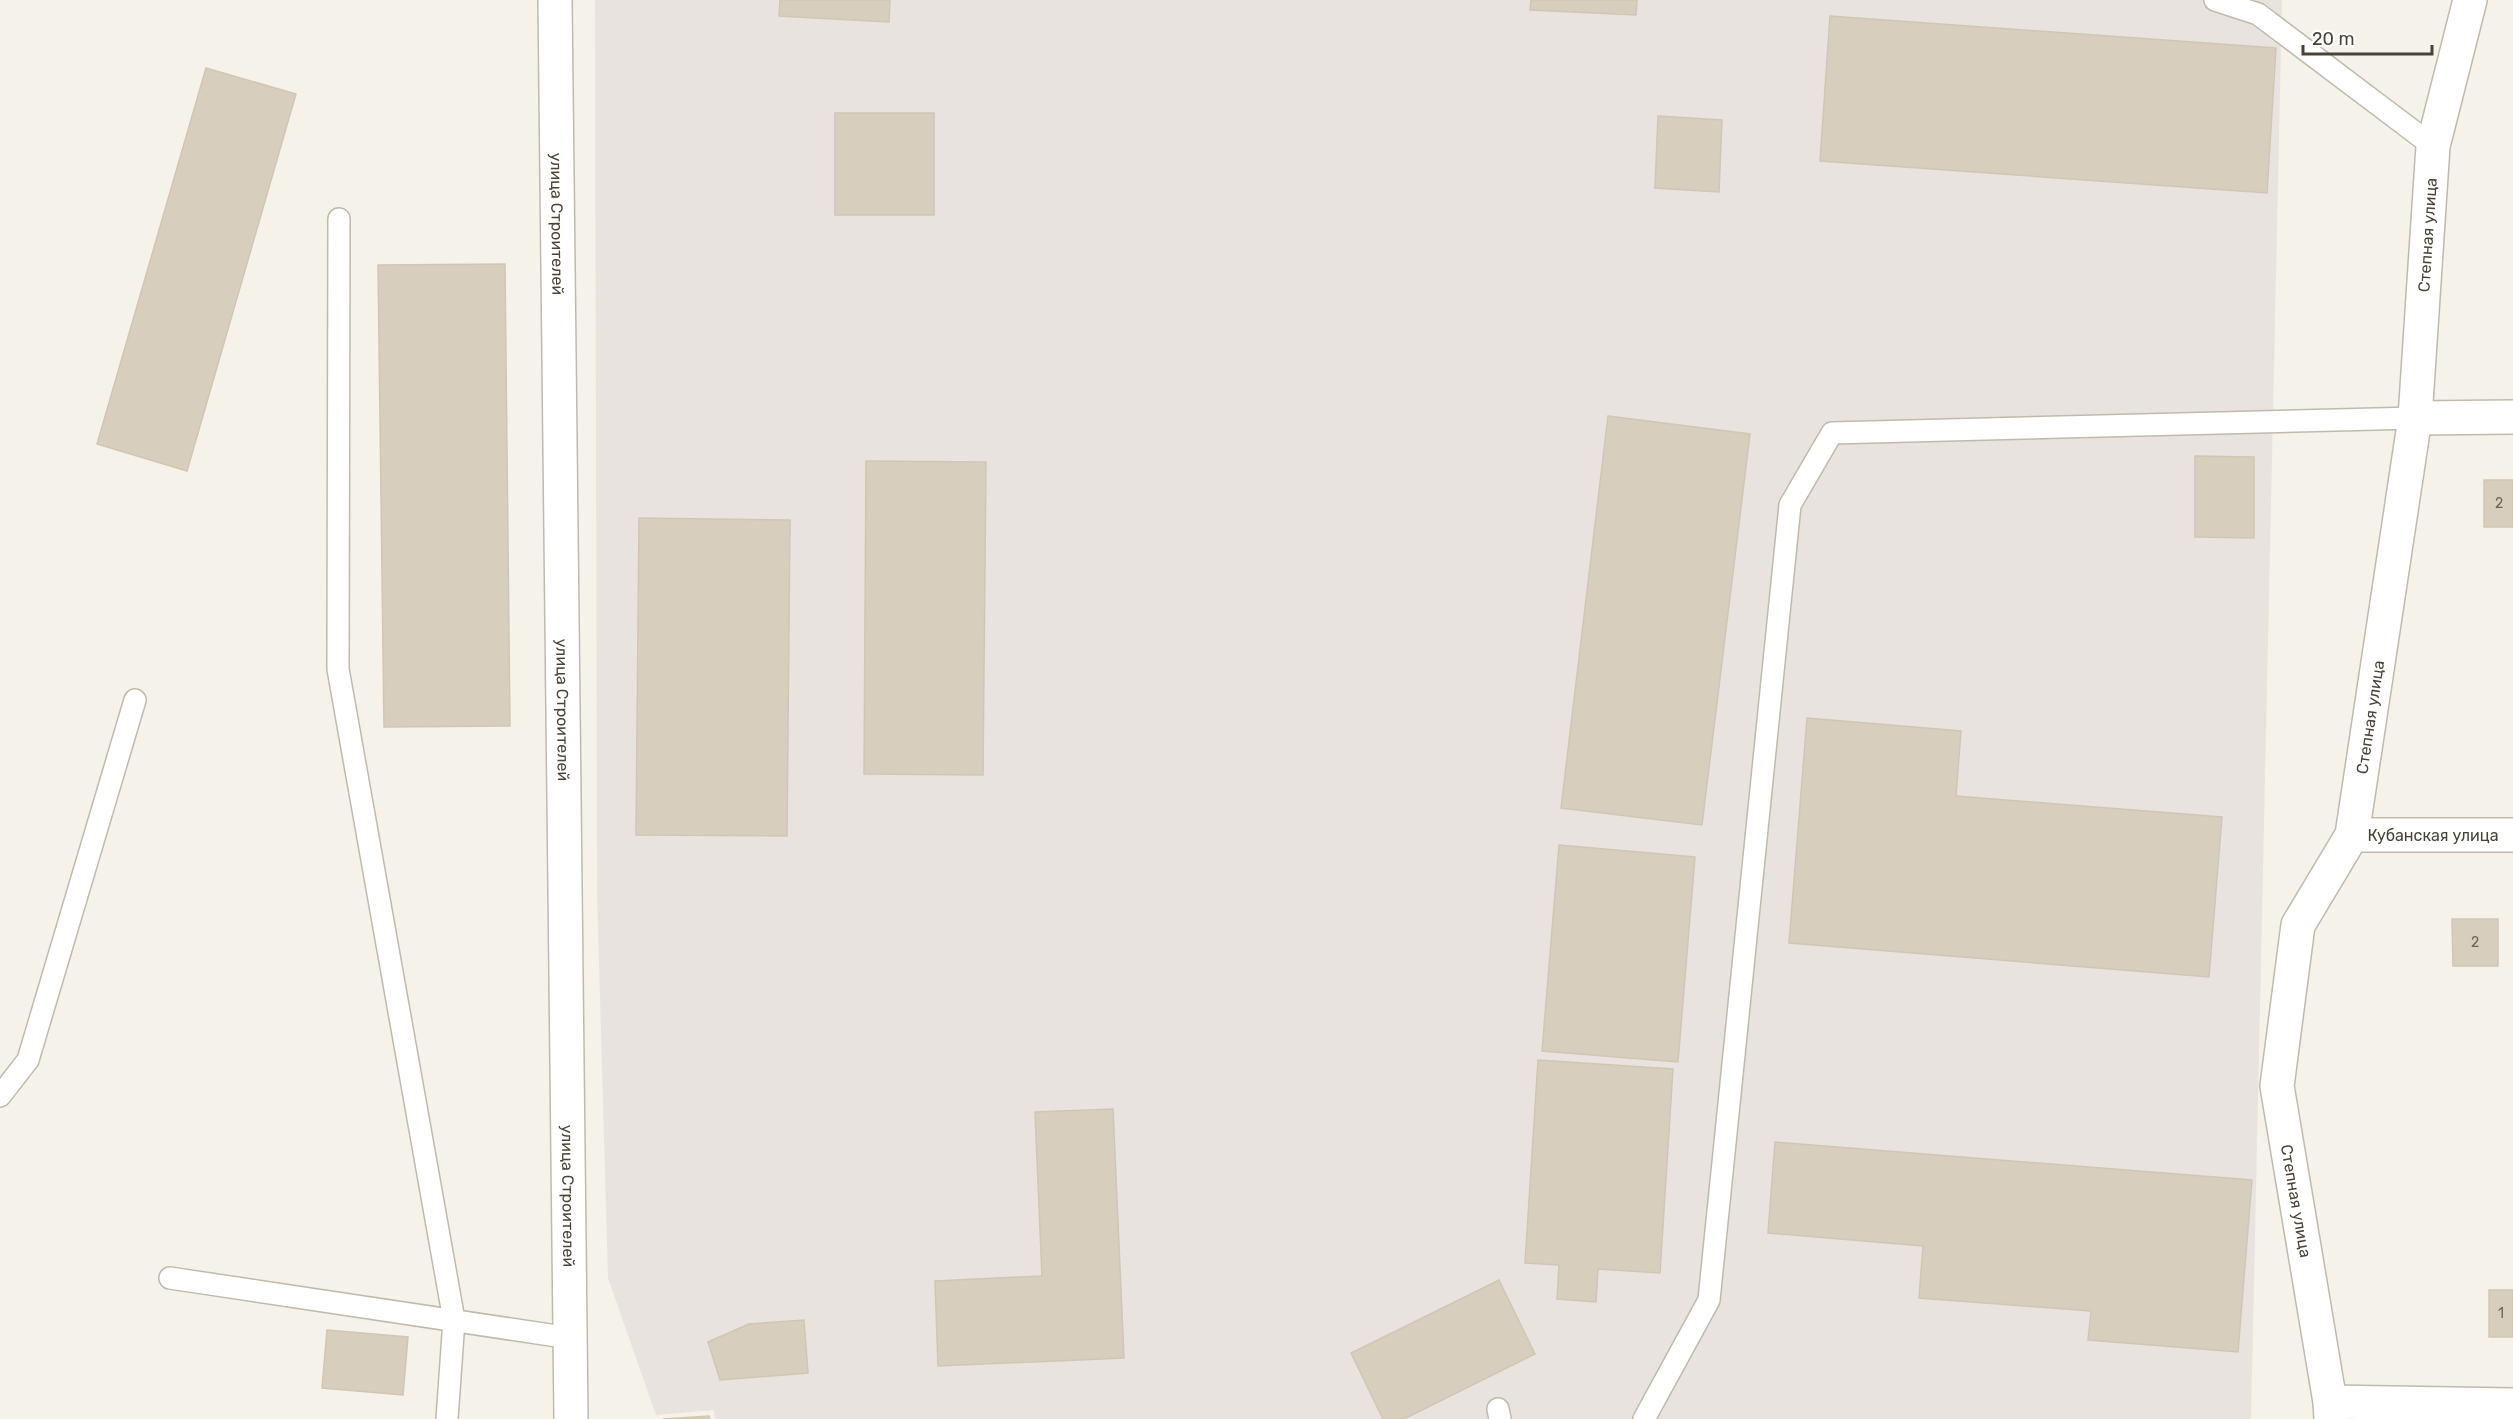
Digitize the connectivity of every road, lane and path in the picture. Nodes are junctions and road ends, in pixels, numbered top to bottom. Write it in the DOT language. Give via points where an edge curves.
graph roads {
  1 [pos="555,0"];
  2 [pos="2215,0"];
  3 [pos="2470,0"];
  4 [pos="2433,146"];
  5 [pos="339,219"];
  6 [pos="2513,417"];
  7 [pos="2415,418"];
  8 [pos="135,700"];
  9 [pos="2352,835"];
  10 [pos="2513,835"];
  11 [pos="0,1096"];
  12 [pos="170,1278"];
  13 [pos="454,1320"];
  14 [pos="570,1338"];
  15 [pos="2513,1405"];
  16 [pos="2330,1410"];
  17 [pos="447,1419"];
  18 [pos="572,1419"];
  19 [pos="1644,1419"];
  1 -- 14 [label="street, улица Строителей"];
  2 -- 4 [label="lane" via="2258,14"];
  3 -- 4 [label="street, Степная улица"];
  4 -- 7 [label="street, Степная улица"];
  5 -- 13 [label="lane" via="338,669"];
  6 -- 7 [label="street"];
  7 -- 9 [label="street, Степная улица"];
  7 -- 19 [label="lane" via="1832,433 1790,505 1709,1300"];
  8 -- 11 [label="lane" via="28,1060"];
  9 -- 10 [label="street, Кубанская улица"];
  9 -- 16 [label="street, Степная улица" via="2298,925 2277,1086"];
  12 -- 13 [label="lane"];
  13 -- 14 [label="lane"];
  13 -- 17 [label="lane"];
  14 -- 18 [label="street, улица Строителей"];
  15 -- 16 [label="street"];
}
